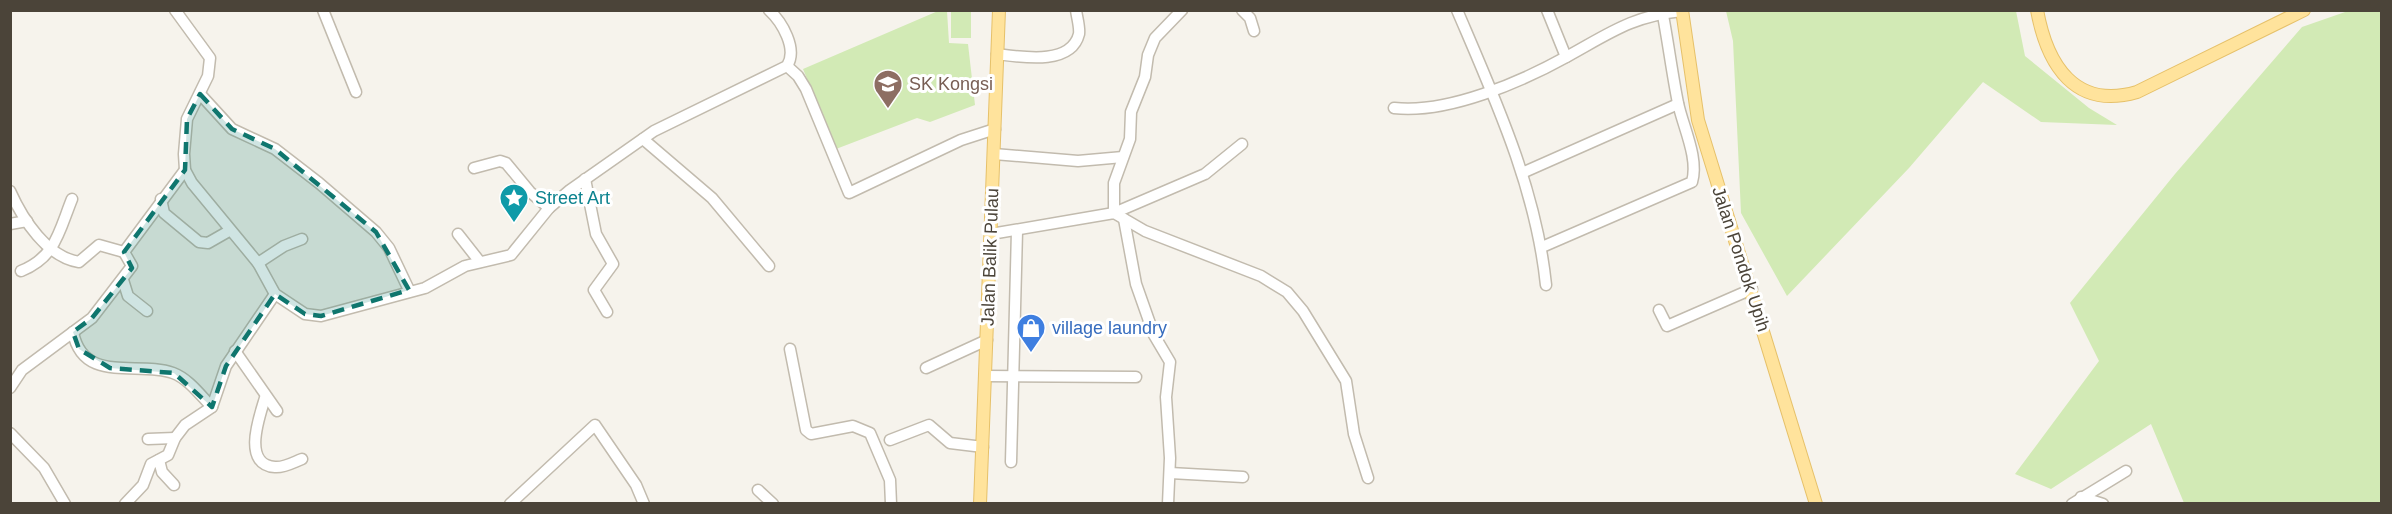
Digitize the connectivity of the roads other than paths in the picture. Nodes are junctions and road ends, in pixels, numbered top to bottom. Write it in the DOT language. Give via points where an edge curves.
graph roads {
  1 [pos="175,10"];
  2 [pos="323,10"];
  3 [pos="769,10"];
  4 [pos="999,10"];
  5 [pos="1076,10"];
  6 [pos="1182,10"];
  7 [pos="1242,10"];
  8 [pos="1457,10"];
  9 [pos="1547,10"];
  10 [pos="2037,10"];
  11 [pos="2304,10"];
  12 [pos="1682,11"];
  13 [pos="1662,12"];
  14 [pos="1254,31"];
  15 [pos="997,54"];
  16 [pos="1566,57"];
  17 [pos="787,66"];
  18 [pos="1491,90"];
  19 [pos="356,92"];
  20 [pos="200,94"];
  21 [pos="1678,104"];
  22 [pos="1394,108"];
  23 [pos="995,129"];
  24 [pos="643,139"];
  25 [pos="1242,144"];
  26 [pos="994,154"];
  27 [pos="1123,157"];
  28 [pos="474,168"];
  29 [pos="185,170"];
  30 [pos="1522,173"];
  31 [pos="585,179"];
  32 [pos="10,191"];
  33 [pos="72,199"];
  34 [pos="161,199"];
  35 [pos="549,208"];
  36 [pos="1119,216"];
  37 [pos="27,221"];
  38 [pos="10,224"];
  39 [pos="229,231"];
  40 [pos="1017,231"];
  41 [pos="458,234"];
  42 [pos="991,234"];
  43 [pos="302,239"];
  44 [pos="1542,247"];
  45 [pos="51,251"];
  46 [pos="124,252"];
  47 [pos="480,262"];
  48 [pos="258,263"];
  49 [pos="769,266"];
  50 [pos="21,271"];
  51 [pos="123,280"];
  52 [pos="1546,285"];
  53 [pos="1752,289"];
  54 [pos="409,290"];
  55 [pos="275,294"];
  56 [pos="1659,310"];
  57 [pos="147,311"];
  58 [pos="607,312"];
  59 [pos="73,332"];
  60 [pos="987,340"];
  61 [pos="790,349"];
  62 [pos="235,351"];
  63 [pos="926,368"];
  64 [pos="986,376"];
  65 [pos="1013,376"];
  66 [pos="1136,377"];
  67 [pos="10,388"];
  68 [pos="266,398"];
  69 [pos="212,407"];
  70 [pos="277,411"];
  71 [pos="10,433"];
  72 [pos="175,438"];
  73 [pos="148,440"];
  74 [pos="890,440"];
  75 [pos="982,447"];
  76 [pos="302,459"];
  77 [pos="159,460"];
  78 [pos="1011,462"];
  79 [pos="2126,471"];
  80 [pos="1170,473"];
  81 [pos="1243,477"];
  82 [pos="1368,478"];
  83 [pos="174,485"];
  84 [pos="758,490"];
  85 [pos="2076,500"];
  86 [pos="65,504"];
  87 [pos="125,504"];
  88 [pos="510,504"];
  89 [pos="644,504"];
  90 [pos="773,504"];
  91 [pos="891,504"];
  92 [pos="980,504"];
  93 [pos="1168,504"];
  94 [pos="1816,504"];
  95 [pos="2103,504"];
  1 -- 20 [label="street" via="210,58"];
  2 -- 19 [label="street"];
  3 -- 17 [label="street" via="790,45"];
  4 -- 15 [label="main road, Jalan Balik Pulau"];
  5 -- 15 [label="street" via="1080,31 1068,50 1045,57"];
  6 -- 27 [label="street" via="1151,46 1145,77 1132,104 1130,139"];
  7 -- 14 [label="street"];
  8 -- 18 [label="street"];
  9 -- 16 [label="street"];
  10 -- 11 [label="main road" via="2051,56 2064,76 2078,88 2118,98"];
  12 -- 13 [label="street"];
  12 -- 53 [label="main road, Jalan Pondok Upih" via="1698,120"];
  13 -- 16 [label="street" via="1616,27"];
  13 -- 21 [label="street"];
  15 -- 23 [label="main road, Jalan Balik Pulau"];
  16 -- 18 [label="street"];
  17 -- 23 [label="street" via="806,89 849,192 961,140"];
  17 -- 24 [label="street"];
  18 -- 22 [label="street" via="1429,107"];
  18 -- 30 [label="street"];
  20 -- 29 [label="street" via="187,119"];
  20 -- 54 [label="street" via="232,129 275,149 376,232 389,248"];
  21 -- 30 [label="street"];
  21 -- 44 [label="street" via="1694,172 1690,185"];
  23 -- 26 [label="main road, Jalan Balik Pulau"];
  24 -- 31 [label="street"];
  24 -- 49 [label="street" via="712,198"];
  25 -- 36 [label="street" via="1205,174"];
  26 -- 27 [label="street" via="1078,161"];
  26 -- 42 [label="main road, Jalan Balik Pulau"];
  27 -- 36 [label="street" via="1114,183"];
  28 -- 35 [label="street" via="500,160 506,163"];
  29 -- 34 [label="street"];
  29 -- 39 [label="street"];
  30 -- 44 [label="street"];
  31 -- 35 [label="street"];
  31 -- 58 [label="street" via="596,234 613,264 594,290"];
  32 -- 37 [label="street"];
  33 -- 45 [label="street"];
  34 -- 39 [label="street" via="164,213 199,242 208,243"];
  34 -- 46 [label="street"];
  35 -- 47 [label="street" via="516,252"];
  36 -- 40 [label="street"];
  36 -- 80 [label="street" via="1136,284 1154,335 1170,362 1166,397"];
  36 -- 82 [label="street" via="1159,237 1261,276 1287,292 1346,381 1354,434"];
  37 -- 38 [label="street"];
  37 -- 45 [label="street"];
  39 -- 48 [label="street"];
  40 -- 42 [label="street"];
  40 -- 65 [label="street"];
  41 -- 47 [label="street"];
  42 -- 60 [label="main road, Jalan Balik Pulau"];
  43 -- 48 [label="street"];
  44 -- 52 [label="street"];
  45 -- 46 [label="street" via="79,262 99,245"];
  45 -- 50 [label="street" via="39,263"];
  46 -- 51 [label="street" via="132,266"];
  47 -- 54 [label="street" via="435,284"];
  48 -- 55 [label="street"];
  51 -- 57 [label="street" via="128,296"];
  51 -- 59 [label="street" via="92,318"];
  53 -- 56 [label="street" via="1667,326"];
  53 -- 94 [label="main road, Jalan Pondok Upih"];
  54 -- 55 [label="street" via="321,316 305,314"];
  55 -- 62 [label="street"];
  59 -- 67 [label="street" via="22,370"];
  59 -- 69 [label="street" via="79,349 99,365 174,373"];
  60 -- 63 [label="street"];
  60 -- 64 [label="main road, Jalan Balik Pulau"];
  61 -- 91 [label="street" via="806,430 811,434 853,426 870,433 890,480"];
  62 -- 68 [label="street"];
  62 -- 69 [label="street"];
  64 -- 65 [label="street"];
  64 -- 75 [label="main road, Jalan Balik Pulau"];
  65 -- 66 [label="street"];
  65 -- 78 [label="street"];
  68 -- 70 [label="street"];
  68 -- 76 [label="street" via="255,434 260,458 275,467"];
  69 -- 72 [label="street" via="192,419"];
  71 -- 86 [label="street" via="44,468"];
  72 -- 73 [label="street"];
  72 -- 77 [label="street" via="168,455"];
  74 -- 75 [label="street" via="928,425 950,443"];
  75 -- 92 [label="main road, Jalan Balik Pulau"];
  77 -- 83 [label="street" via="162,472"];
  77 -- 87 [label="street" via="151,464 143,485"];
  79 -- 85 [label="street"];
  80 -- 81 [label="street"];
  80 -- 93 [label="street"];
  84 -- 90 [label="street"];
  85 -- 95 [label="street"];
  88 -- 89 [label="street" via="595,424 636,485"];
}
